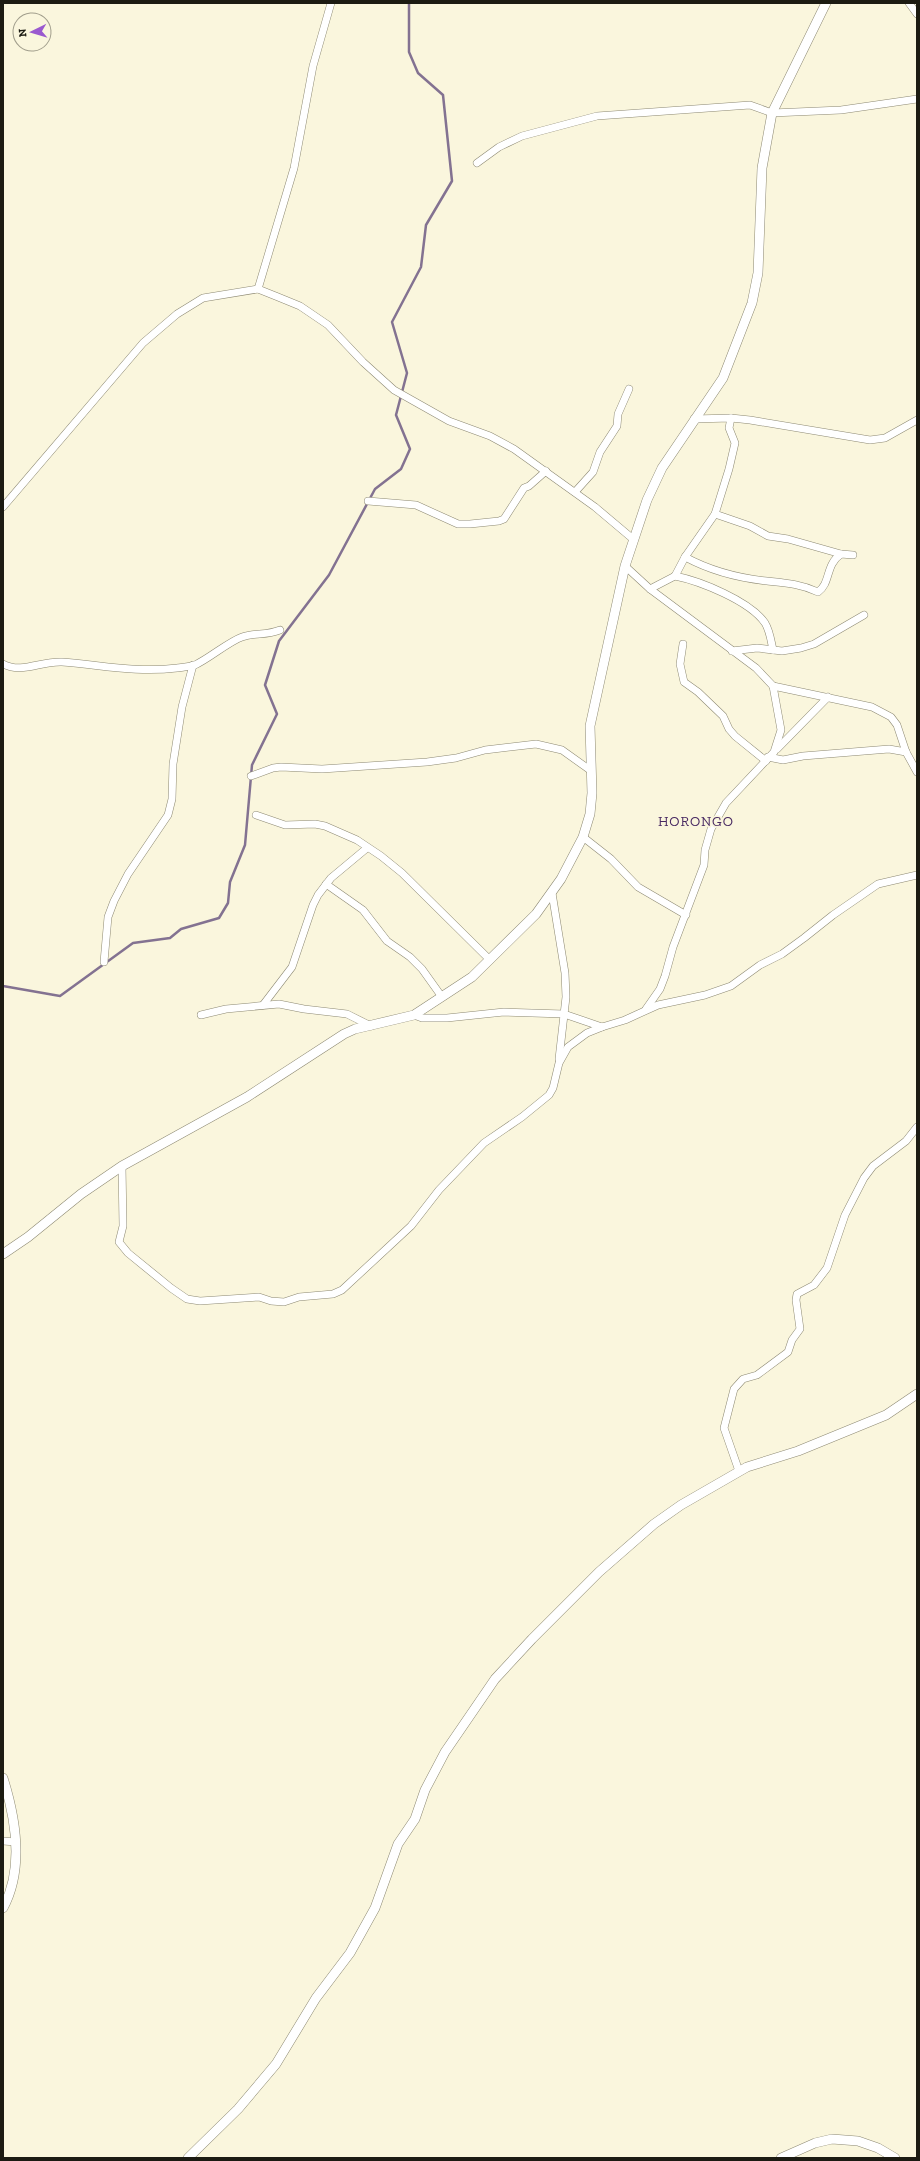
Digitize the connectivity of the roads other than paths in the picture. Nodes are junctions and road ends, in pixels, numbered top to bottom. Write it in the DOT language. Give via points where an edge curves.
graph roads {
  1 [pos="331,3"];
  2 [pos="826,3"];
  3 [pos="910,3"];
  4 [pos="917,14"];
  5 [pos="917,99"];
  6 [pos="772,113"];
  7 [pos="477,163"];
  8 [pos="258,290"];
  9 [pos="629,389"];
  10 [pos="731,418"];
  11 [pos="694,420"];
  12 [pos="917,420"];
  13 [pos="546,471"];
  14 [pos="575,492"];
  15 [pos="368,501"];
  16 [pos="3,507"];
  17 [pos="715,514"];
  18 [pos="633,539"];
  19 [pos="841,554"];
  20 [pos="853,555"];
  21 [pos="685,557"];
  22 [pos="625,566"];
  23 [pos="675,576"];
  24 [pos="650,589"];
  25 [pos="864,614"];
  26 [pos="280,630"];
  27 [pos="683,644"];
  28 [pos="773,650"];
  29 [pos="732,651"];
  30 [pos="3,664"];
  31 [pos="193,665"];
  32 [pos="773,686"];
  33 [pos="828,697"];
  34 [pos="906,752"];
  35 [pos="769,757"];
  36 [pos="590,770"];
  37 [pos="917,772"];
  38 [pos="251,776"];
  39 [pos="256,815"];
  40 [pos="583,837"];
  41 [pos="367,848"];
  42 [pos="917,875"];
  43 [pos="326,884"];
  44 [pos="552,893"];
  45 [pos="686,915"];
  46 [pos="490,960"];
  47 [pos="104,962"];
  48 [pos="442,997"];
  49 [pos="263,1005"];
  50 [pos="646,1009"];
  51 [pos="564,1014"];
  52 [pos="201,1015"];
  53 [pos="414,1015"];
  54 [pos="371,1026"];
  55 [pos="602,1027"];
  56 [pos="559,1062"];
  57 [pos="917,1127"];
  58 [pos="122,1166"];
  59 [pos="3,1254"];
  60 [pos="917,1394"];
  61 [pos="739,1471"];
  62 [pos="3,1778"];
  63 [pos="3,1840"];
  64 [pos="16,1842"];
  65 [pos="3,1908"];
  66 [pos="188,2158"];
  67 [pos="781,2158"];
  68 [pos="895,2158"];
  1 -- 8 [label="street" via="313,66 294,168"];
  2 -- 6 [label="street"];
  3 -- 4 [label="street"];
  5 -- 6 [label="street" via="841,110"];
  6 -- 7 [label="street" via="750,105 597,116 527,134 499,147"];
  6 -- 11 [label="street" via="762,168 758,273 752,303 723,378"];
  8 -- 13 [label="street" via="316,315 394,390 450,421 490,436"];
  8 -- 16 [label="street" via="203,298 190,304 157,330 143,342"];
  9 -- 14 [label="street" via="618,414 617,426 600,452 593,472"];
  10 -- 11 [label="street"];
  10 -- 12 [label="street" via="870,440 885,438"];
  10 -- 17 [label="street" via="729,428 734,443"];
  11 -- 18 [label="street" via="662,468"];
  13 -- 14 [label="street"];
  13 -- 15 [label="street" via="524,488 506,517 499,521 458,524 416,505"];
  14 -- 18 [label="street"];
  17 -- 19 [label="street" via="750,526 768,536"];
  17 -- 21 [label="street"];
  18 -- 22 [label="street"];
  19 -- 20 [label="street"];
  19 -- 21 [label="street" via="833,560 826,583 818,592 795,584 728,575"];
  21 -- 23 [label="street"];
  22 -- 24 [label="street"];
  22 -- 36 [label="street" via="590,726"];
  23 -- 24 [label="street"];
  23 -- 28 [label="street" via="739,600 766,625"];
  24 -- 29 [label="street"];
  25 -- 28 [label="street" via="814,644 786,651"];
  26 -- 31 [label="street" via="269,635 254,634 240,638 215,655"];
  27 -- 35 [label="street" via="680,664 684,682 723,716 735,736"];
  28 -- 29 [label="street" via="758,648"];
  29 -- 32 [label="street" via="756,668"];
  30 -- 31 [label="street" via="13,669 42,662 62,662 138,670 162,670"];
  31 -- 47 [label="street" via="182,707 168,815 128,874 114,900 108,917"];
  32 -- 33 [label="street"];
  32 -- 35 [label="street" via="781,730 780,738"];
  33 -- 34 [label="street" via="872,707 891,717 897,725"];
  33 -- 35 [label="street"];
  34 -- 35 [label="street" via="890,749 783,760"];
  34 -- 37 [label="street"];
  35 -- 45 [label="street" via="718,814 711,829 704,865"];
  36 -- 38 [label="street" via="562,750 536,744 485,750 427,762 322,769 273,768"];
  36 -- 40 [label="street" via="590,814"];
  39 -- 41 [label="street" via="285,825 325,826 357,840"];
  40 -- 44 [label="street"];
  40 -- 45 [label="street" via="648,894"];
  41 -- 43 [label="street"];
  41 -- 46 [label="street" via="402,874"];
  42 -- 50 [label="street" via="878,884 782,954 760,965 730,986"];
  43 -- 48 [label="street" via="363,910 388,941 422,969"];
  43 -- 49 [label="street" via="313,905 292,966"];
  44 -- 46 [label="street" via="536,914"];
  44 -- 51 [label="street" via="566,973"];
  45 -- 50 [label="street" via="673,947 666,976"];
  46 -- 48 [label="street" via="472,977"];
  48 -- 53 [label="street"];
  49 -- 52 [label="street"];
  49 -- 54 [label="street" via="279,1004 347,1014"];
  50 -- 55 [label="street" via="625,1020"];
  51 -- 53 [label="street" via="504,1012 447,1018 422,1018"];
  51 -- 55 [label="street"];
  51 -- 56 [label="street"];
  53 -- 54 [label="street"];
  54 -- 58 [label="street" via="344,1034 247,1097 152,1147"];
  55 -- 56 [label="street" via="574,1041"];
  56 -- 58 [label="street" via="549,1095 484,1143 439,1190 410,1226 342,1290 333,1294 300,1297 284,1302 259,1297 200,1301 183,1297 128,1253 119,1242 123,1226"];
  57 -- 61 [label="street" via="906,1141 873,1166 864,1178 845,1215 827,1268 814,1285 797,1294 800,1329 792,1340 788,1352 758,1375 742,1379 736,1385 724,1428"];
  58 -- 59 [label="street"];
  60 -- 61 [label="street" via="873,1421"];
  61 -- 66 [label="street" via="681,1504 632,1542 547,1624 495,1679 445,1752 415,1819 398,1844 376,1908 350,1953 316,1998 276,2064 238,2109"];
  62 -- 64 [label="street"];
  63 -- 64 [label="street"];
  64 -- 65 [label="street" via="11,1887"];
  67 -- 68 [label="street" via="815,2143 832,2139 858,2142 878,2148"];
}
